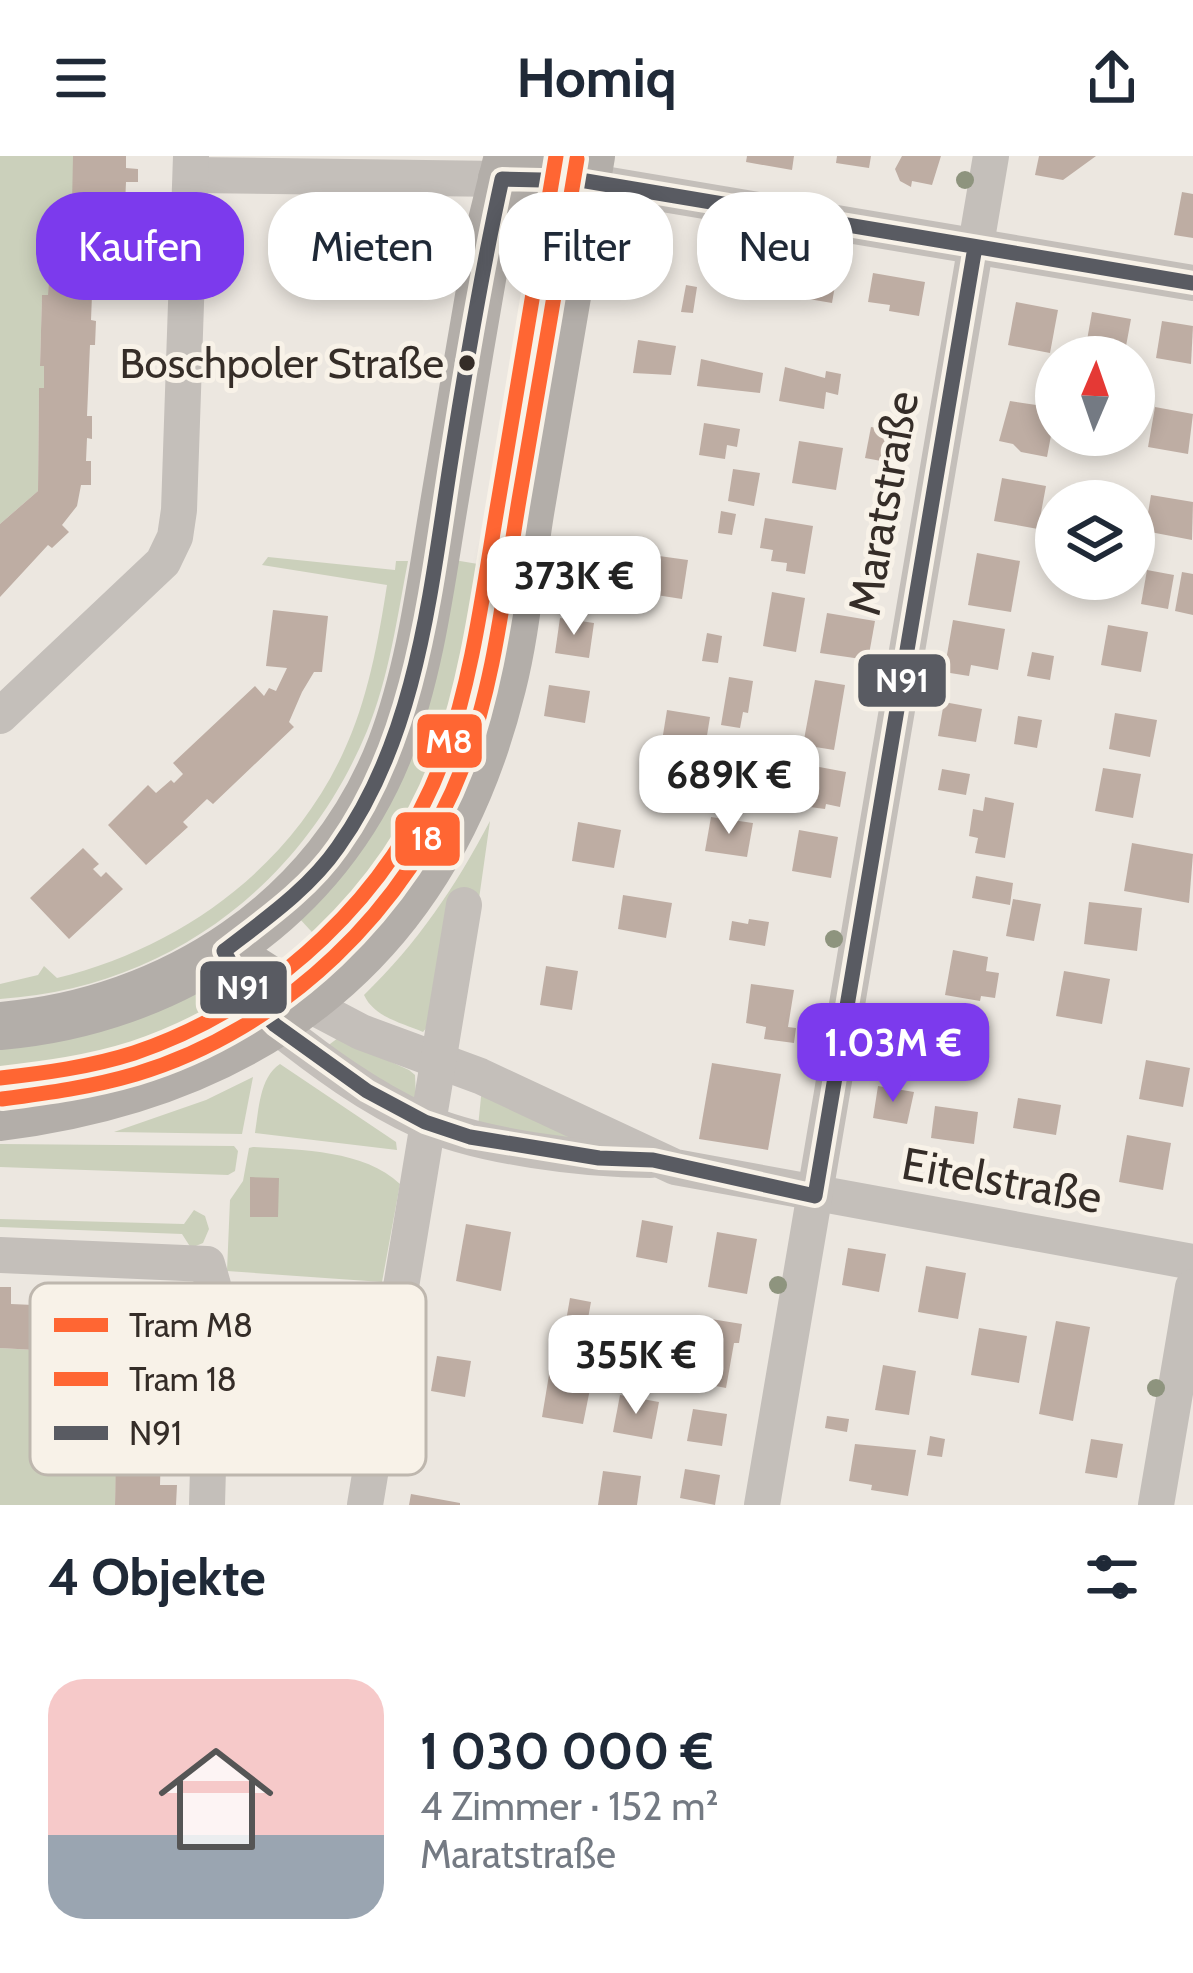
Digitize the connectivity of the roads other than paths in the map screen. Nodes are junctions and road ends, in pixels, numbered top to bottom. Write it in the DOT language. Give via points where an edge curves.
graph roads {
  1 [pos="991,156"];
  2 [pos="192,166"];
  3 [pos="505,168"];
  4 [pos="588,168"];
  5 [pos="975,247"];
  6 [pos="1193,283"];
  7 [pos="0,716"];
  8 [pos="464,905"];
  9 [pos="224,951"];
  10 [pos="289,1014"];
  11 [pos="0,1027"];
  12 [pos="436,1063"];
  13 [pos="0,1117"];
  14 [pos="425,1122"];
  15 [pos="653,1160"];
  16 [pos="815,1196"];
  17 [pos="0,1255"];
  18 [pos="1193,1262"];
  19 [pos="213,1283"];
  20 [pos="400,1283"];
  21 [pos="1193,1287"];
  22 [pos="208,1475"];
  23 [pos="370,1475"];
  24 [pos="207,1505"];
  25 [pos="365,1505"];
  26 [pos="762,1505"];
  27 [pos="1156,1505"];
  1 -- 5 [label="street, Maratstraße"];
  2 -- 3 [label="street"];
  2 -- 7 [label="street" via="175,537 163,562"];
  3 -- 4 [label="main road"];
  3 -- 9 [label="main road" via="428,600 389,751 338,848"];
  4 -- 5 [label="street"];
  4 -- 10 [label="main road" via="495,713 446,841 412,895 374,943"];
  5 -- 6 [label="street"];
  5 -- 16 [label="street, Maratstraße"];
  8 -- 12 [label="street"];
  9 -- 10 [label="main road" via="248,998"];
  9 -- 11 [label="main road" via="118,1004"];
  10 -- 12 [label="street, Eitelstraße"];
  10 -- 13 [label="main road" via="229,1053 131,1091"];
  10 -- 14 [label="street, Eitelstraße" via="368,1091"];
  12 -- 14 [label="street"];
  12 -- 15 [label="street, Eitelstraße" via="584,1122"];
  14 -- 15 [label="street, Eitelstraße" via="470,1137"];
  14 -- 20 [label="street"];
  15 -- 16 [label="street, Eitelstraße"];
  16 -- 18 [label="street, Eitelstraße"];
  16 -- 26 [label="street, Maratstraße"];
  17 -- 19 [label="street" via="207,1264"];
  21 -- 27 [label="street"];
  22 -- 24 [label="street"];
  23 -- 25 [label="street"];
}
